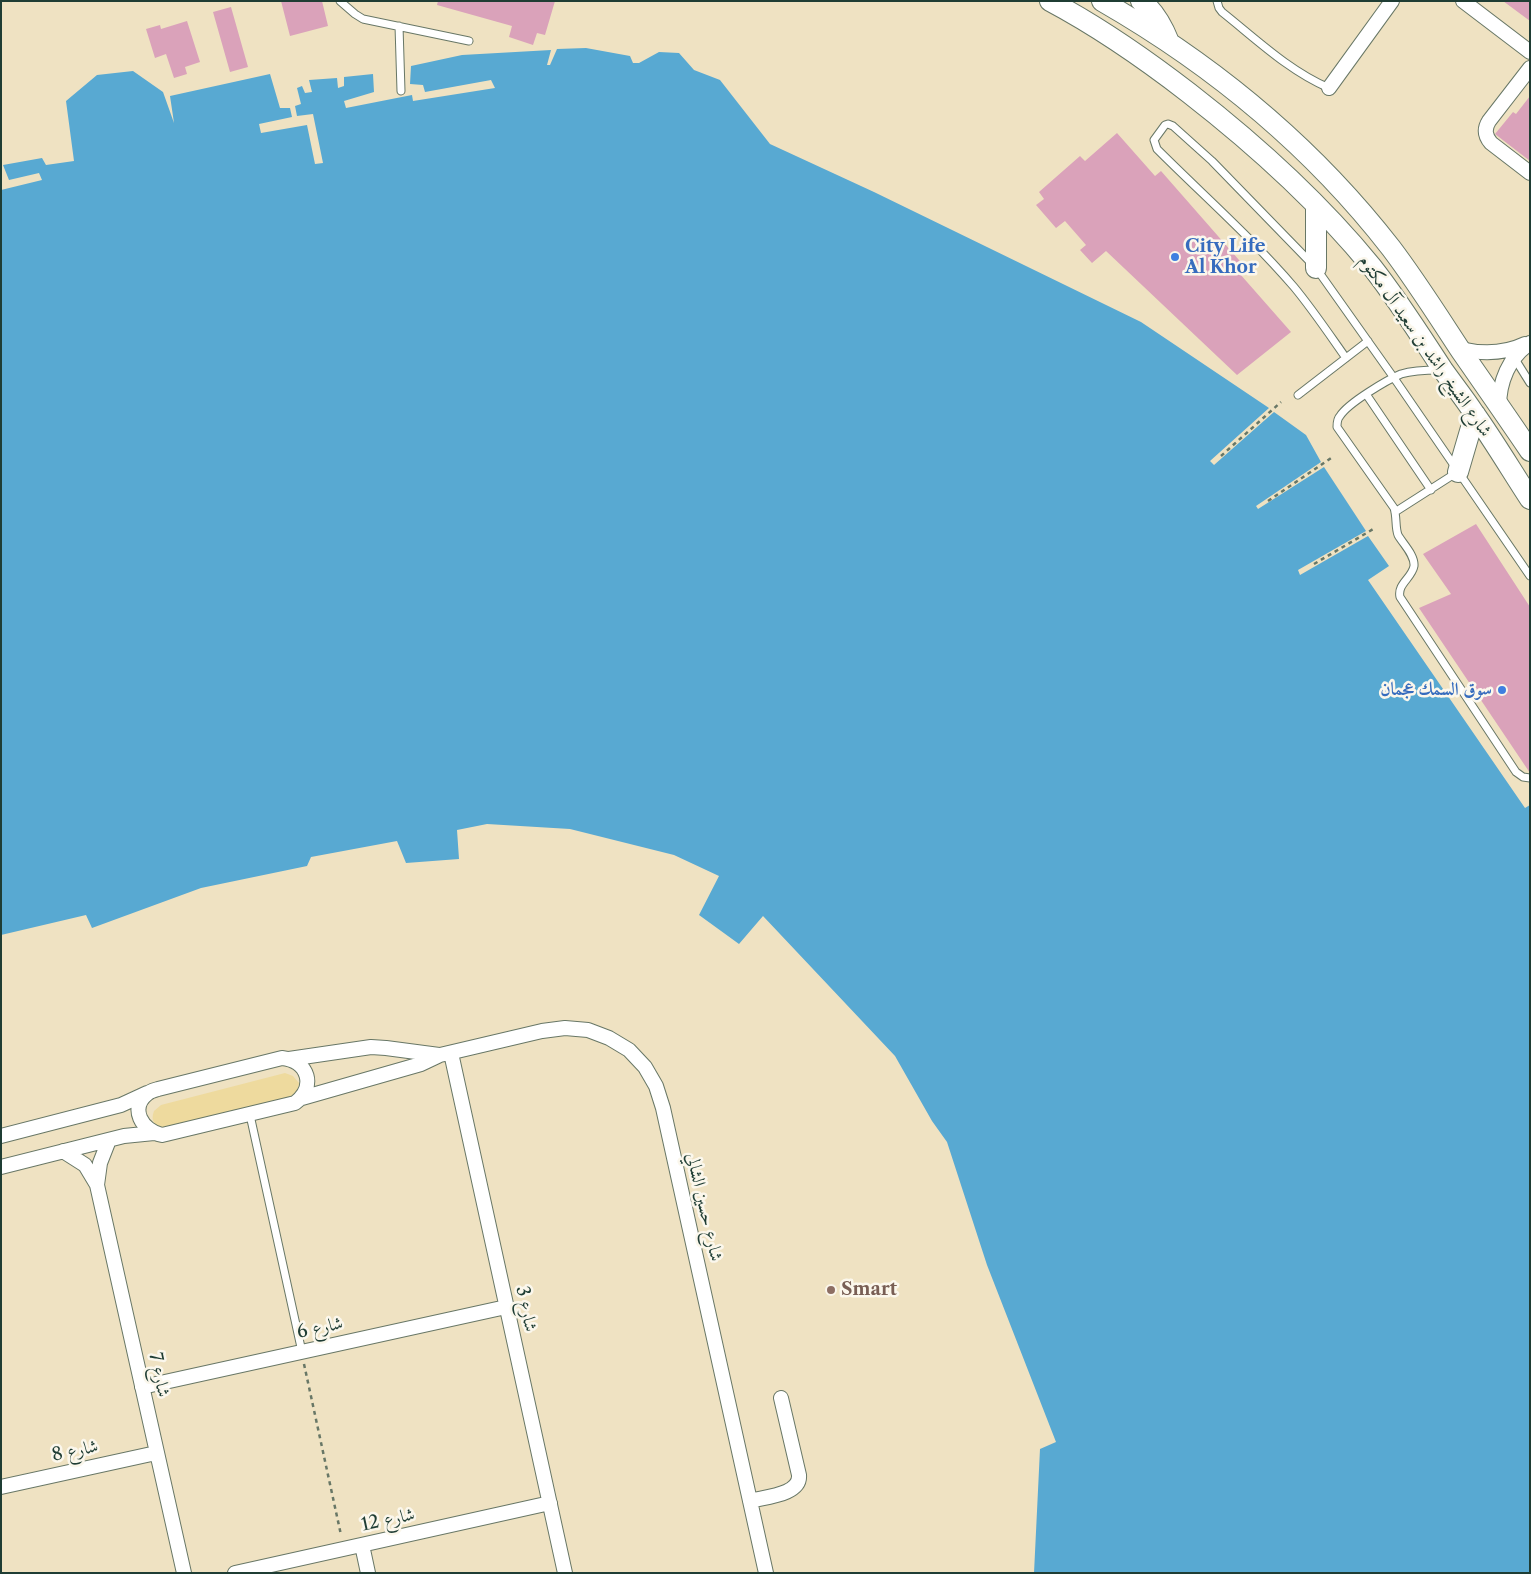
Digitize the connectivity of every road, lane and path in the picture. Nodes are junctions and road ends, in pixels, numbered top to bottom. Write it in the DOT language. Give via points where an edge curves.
graph roads {
  1 [pos="340,1"];
  2 [pos="1050,1"];
  3 [pos="1102,1"];
  4 [pos="1141,1"];
  5 [pos="1217,1"];
  6 [pos="1392,1"];
  7 [pos="1463,1"];
  8 [pos="399,26"];
  9 [pos="469,41"];
  10 [pos="1169,42"];
  11 [pos="1530,52"];
  12 [pos="1530,68"];
  13 [pos="1329,88"];
  14 [pos="401,91"];
  15 [pos="1530,172"];
  16 [pos="1316,204"];
  17 [pos="1316,268"];
  18 [pos="1368,341"];
  19 [pos="1530,342"];
  20 [pos="1460,349"];
  21 [pos="1346,358"];
  22 [pos="1515,359"];
  23 [pos="1443,370"];
  24 [pos="1394,378"];
  25 [pos="1530,383"];
  26 [pos="1366,394"];
  27 [pos="1298,395"];
  28 [pos="1281,402"];
  29 [pos="1499,407"];
  30 [pos="1475,414"];
  31 [pos="1530,451"];
  32 [pos="1221,456"];
  33 [pos="1334,456"];
  34 [pos="1458,472"];
  35 [pos="1431,490"];
  36 [pos="1530,499"];
  37 [pos="1268,501"];
  38 [pos="1395,512"];
  39 [pos="1375,528"];
  40 [pos="1314,564"];
  41 [pos="1530,576"];
  42 [pos="1530,778"];
  43 [pos="446,1054"];
  44 [pos="289,1059"];
  45 [pos="147,1094"];
  46 [pos="302,1098"];
  47 [pos="250,1115"];
  48 [pos="154,1133"];
  49 [pos="1,1136"];
  50 [pos="109,1140"];
  51 [pos="63,1151"];
  52 [pos="1,1167"];
  53 [pos="97,1185"];
  54 [pos="506,1307"];
  55 [pos="302,1352"];
  56 [pos="142,1387"];
  57 [pos="781,1398"];
  58 [pos="156,1453"];
  59 [pos="1,1486"];
  60 [pos="750,1501"];
  61 [pos="550,1503"];
  62 [pos="362,1545"];
  63 [pos="344,1548"];
  64 [pos="184,1573"];
  65 [pos="235,1573"];
  66 [pos="368,1573"];
  67 [pos="565,1573"];
  68 [pos="766,1573"];
  1 -- 8 [label="lane" via="363,19"];
  2 -- 16 [label="main road, شارع الشيخ راشد بن سعيد آل مكتوم" via="1162,72 1226,121"];
  3 -- 10 [label="main road, شارع الشيخ راشد بن سعيد آل مكتوم"];
  4 -- 10 [label="main road" via="1161,24"];
  5 -- 13 [label="lane" via="1222,12 1295,70"];
  6 -- 13 [label="street"];
  7 -- 11 [label="street"];
  8 -- 9 [label="lane"];
  8 -- 14 [label="lane"];
  10 -- 20 [label="main road, شارع الشيخ راشد بن سعيد آل مكتوم" via="1208,68 1260,110 1340,187 1430,301"];
  12 -- 15 [label="street" via="1489,121 1486,130 1491,143"];
  16 -- 17 [label="main road"];
  16 -- 23 [label="main road, شارع الشيخ راشد بن سعيد آل مكتوم" via="1393,295"];
  17 -- 18 [label="lane"];
  17 -- 21 [label="lane" via="1212,161 1173,126 1164,126 1154,140 1157,149 1294,287"];
  18 -- 21 [label="lane"];
  18 -- 24 [label="lane"];
  19 -- 20 [label="street" via="1494,352"];
  19 -- 22 [label="street"];
  20 -- 29 [label="main road, شارع الشيخ راشد بن سعيد آل مكتوم"];
  21 -- 27 [label="lane"];
  22 -- 25 [label="lane"];
  22 -- 29 [label="street" via="1500,387"];
  23 -- 24 [label="lane" via="1413,371"];
  23 -- 30 [label="main road, شارع الشيخ راشد بن سعيد آل مكتوم"];
  24 -- 26 [label="lane"];
  24 -- 34 [label="lane"];
  26 -- 35 [label="lane"];
  26 -- 38 [label="lane" via="1340,415 1337,427"];
  28 -- 32 [label="path"];
  29 -- 31 [label="main road, شارع الشيخ راشد بن سعيد آل مكتوم"];
  30 -- 34 [label="main road"];
  30 -- 36 [label="main road, شارع الشيخ راشد بن سعيد آل مكتوم"];
  33 -- 37 [label="path"];
  34 -- 35 [label="lane"];
  34 -- 41 [label="lane"];
  35 -- 38 [label="lane"];
  38 -- 42 [label="lane" via="1397,533 1414,563 1400,590 1400,597 1516,772"];
  39 -- 40 [label="path"];
  43 -- 44 [label="street, شارع حسين الشالي" via="371,1047"];
  43 -- 46 [label="street, شارع حسين الشالي"];
  43 -- 54 [label="street, شارع 3"];
  43 -- 60 [label="street, شارع حسين الشالي" via="565,1028 588,1030 609,1038 629,1050 645,1067 656,1086 662,1108"];
  44 -- 45 [label="street, شارع حسين الشالي" via="158,1088"];
  44 -- 46 [label="street" via="303,1067 307,1075 308,1083"];
  45 -- 48 [label="street" via="139,1107 139,1115 142,1123"];
  45 -- 49 [label="street, شارع حسين الشالي" via="121,1105"];
  46 -- 47 [label="street, شارع حسين الشالي" via="295,1103"];
  47 -- 48 [label="street, شارع حسين الشالي" via="162,1135"];
  47 -- 55 [label="lane"];
  48 -- 50 [label="street, شارع حسين الشالي"];
  50 -- 51 [label="street, شارع حسين الشالي"];
  50 -- 53 [label="street, شارع 7" via="100,1163"];
  51 -- 52 [label="street, شارع حسين الشالي"];
  51 -- 53 [label="street, شارع 7" via="84,1165"];
  53 -- 56 [label="street, شارع 7"];
  54 -- 55 [label="street, شارع 6"];
  54 -- 61 [label="street, شارع 3"];
  55 -- 56 [label="street, شارع 6"];
  55 -- 63 [label="path"];
  56 -- 58 [label="street, شارع 7"];
  57 -- 60 [label="street" via="799,1482 788,1491"];
  58 -- 59 [label="street, شارع 8"];
  58 -- 64 [label="street, شارع 7"];
  60 -- 68 [label="street, شارع حسين الشالي"];
  61 -- 62 [label="street, شارع 12"];
  61 -- 67 [label="street, شارع 3"];
  62 -- 63 [label="street, شارع 12"];
  62 -- 66 [label="street"];
  63 -- 65 [label="street, شارع 12"];
}
